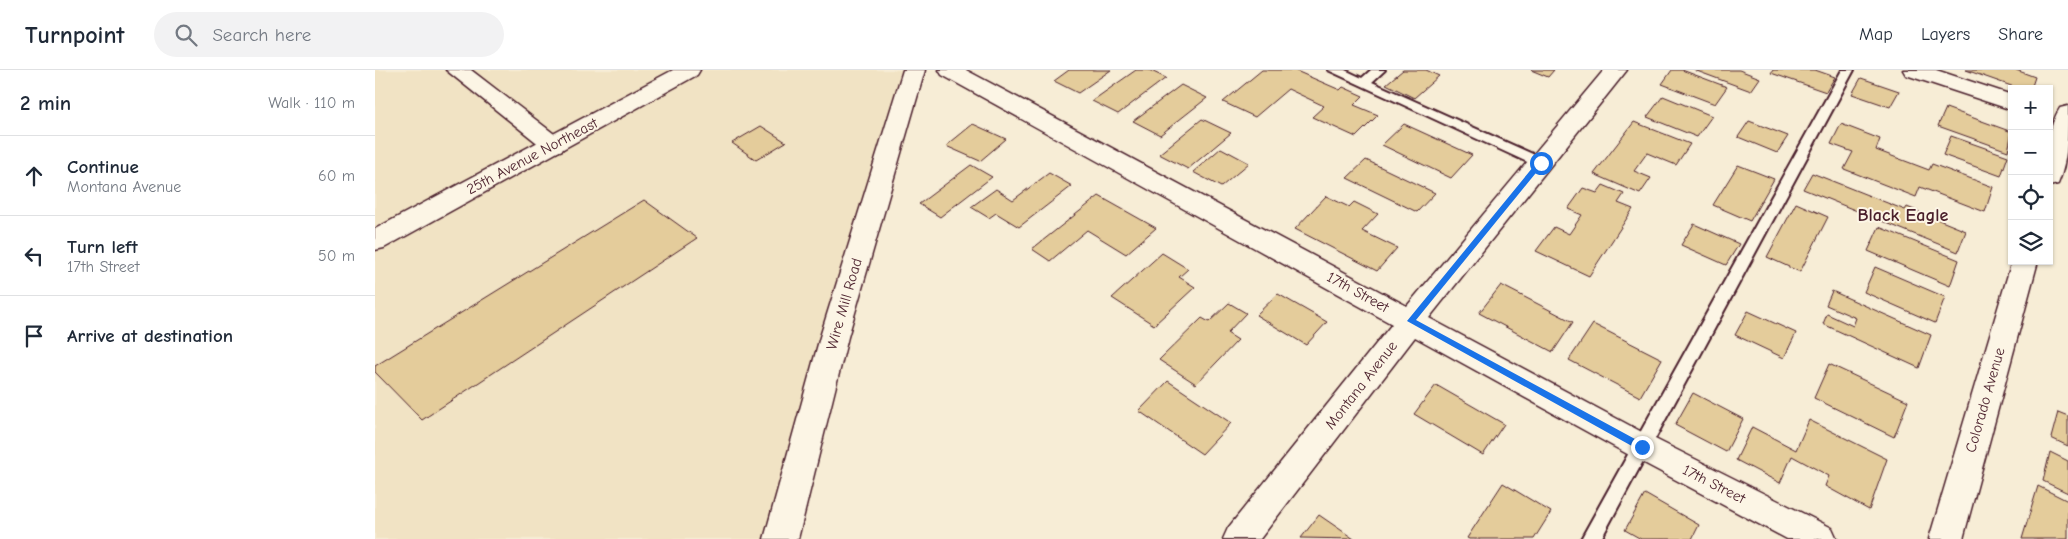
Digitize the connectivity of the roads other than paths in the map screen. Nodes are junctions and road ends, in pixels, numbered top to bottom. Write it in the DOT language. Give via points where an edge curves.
graph roads {
  1 [pos="457,70"];
  2 [pos="689,70"];
  3 [pos="915,70"];
  4 [pos="950,70"];
  5 [pos="1334,70"];
  6 [pos="1379,70"];
  7 [pos="1616,70"];
  8 [pos="1849,70"];
  9 [pos="1913,70"];
  10 [pos="1364,83"];
  11 [pos="2008,102"];
  12 [pos="2063,118"];
  13 [pos="553,145"];
  14 [pos="1541,163"];
  15 [pos="2050,175"];
  16 [pos="375,241"];
  17 [pos="2024,265"];
  18 [pos="1411,321"];
  19 [pos="1642,447"];
  20 [pos="781,539"];
  21 [pos="1240,539"];
  22 [pos="1591,539"];
  23 [pos="1820,539"];
  24 [pos="1945,539"];
  1 -- 13 [label="street"];
  2 -- 13 [label="street, 25th Avenue Northeast"];
  3 -- 20 [label="street, Wire Mill Road" via="834,337"];
  4 -- 18 [label="street, 17th Street"];
  5 -- 10 [label="lane"];
  6 -- 10 [label="lane"];
  7 -- 14 [label="street, Montana Avenue"];
  8 -- 19 [label="lane"];
  9 -- 11 [label="street"];
  10 -- 14 [label="lane"];
  12 -- 15 [label="street"];
  13 -- 16 [label="street, 25th Avenue Northeast"];
  14 -- 18 [label="street, Montana Avenue"];
  17 -- 24 [label="street, Colorado Avenue"];
  18 -- 19 [label="street, 17th Street"];
  18 -- 21 [label="street, Montana Avenue"];
  19 -- 22 [label="lane"];
  19 -- 23 [label="street, 17th Street"];
}
